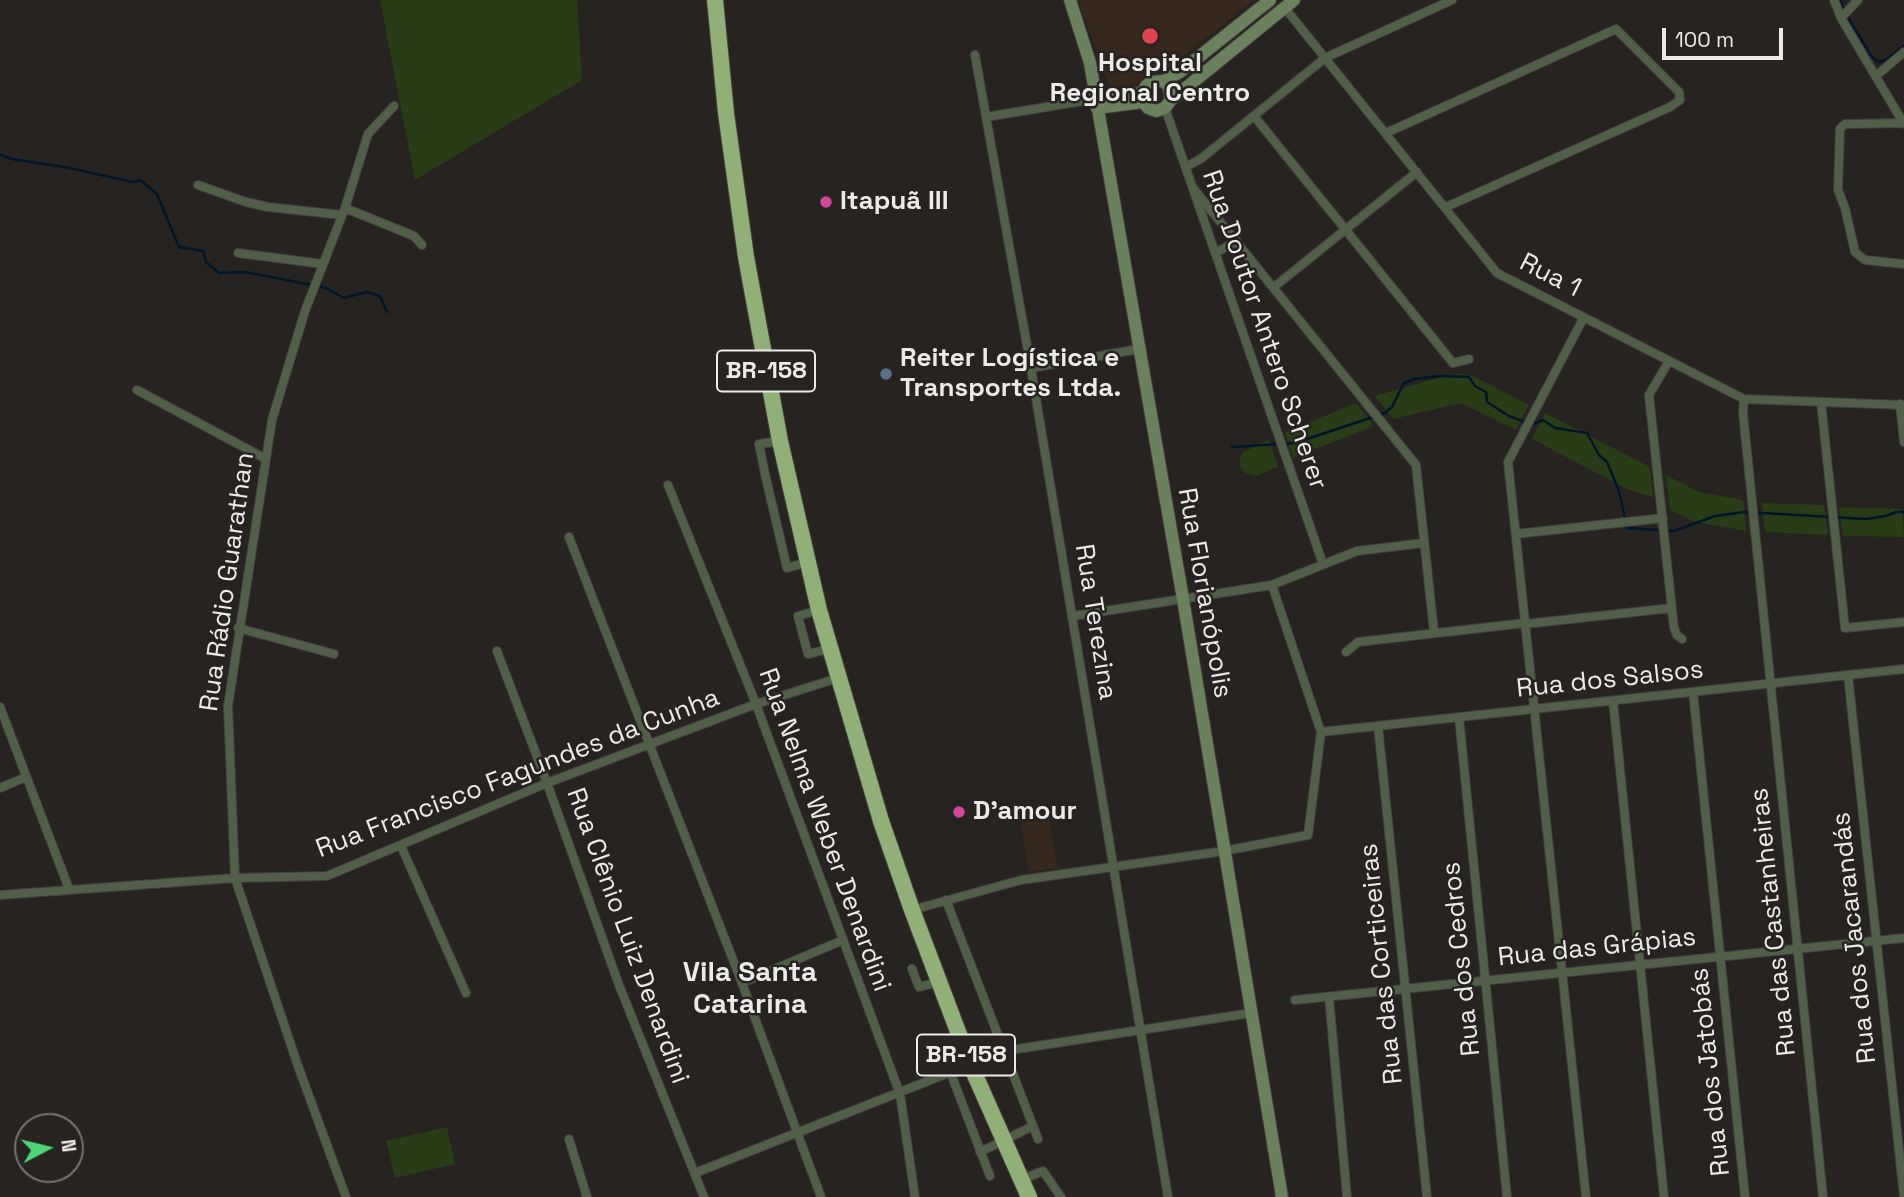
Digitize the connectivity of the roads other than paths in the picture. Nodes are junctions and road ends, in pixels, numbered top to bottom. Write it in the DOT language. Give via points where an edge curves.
graph roads {
  1 [pos="715,0"];
  2 [pos="1070,0"];
  3 [pos="1270,0"];
  4 [pos="1452,0"];
  5 [pos="1835,0"];
  6 [pos="1858,0"];
  7 [pos="1289,4"];
  8 [pos="1841,18"];
  9 [pos="1904,52"];
  10 [pos="975,55"];
  11 [pos="1325,58"];
  12 [pos="1876,76"];
  13 [pos="1164,81"];
  14 [pos="1143,97"];
  15 [pos="1096,104"];
  16 [pos="1168,104"];
  17 [pos="394,106"];
  18 [pos="1254,116"];
  19 [pos="986,117"];
  20 [pos="1904,124"];
  21 [pos="1386,134"];
  22 [pos="1186,167"];
  23 [pos="1418,172"];
  24 [pos="198,185"];
  25 [pos="1193,188"];
  26 [pos="1446,207"];
  27 [pos="343,211"];
  28 [pos="1345,230"];
  29 [pos="1237,241"];
  30 [pos="422,246"];
  31 [pos="238,253"];
  32 [pos="1215,253"];
  33 [pos="323,264"];
  34 [pos="1904,264"];
  35 [pos="1274,287"];
  36 [pos="1584,317"];
  37 [pos="1139,349"];
  38 [pos="1469,359"];
  39 [pos="1669,361"];
  40 [pos="1031,368"];
  41 [pos="137,390"];
  42 [pos="1744,399"];
  43 [pos="1821,402"];
  44 [pos="1902,405"];
  45 [pos="780,441"];
  46 [pos="1904,442"];
  47 [pos="265,459"];
  48 [pos="787,470"];
  49 [pos="765,474"];
  50 [pos="668,485"];
  51 [pos="797,517"];
  52 [pos="1663,518"];
  53 [pos="776,520"];
  54 [pos="1516,534"];
  55 [pos="569,537"];
  56 [pos="1424,544"];
  57 [pos="808,562"];
  58 [pos="1323,564"];
  59 [pos="1272,585"];
  60 [pos="1183,599"];
  61 [pos="1672,608"];
  62 [pos="1073,617"];
  63 [pos="1904,622"];
  64 [pos="1525,623"];
  65 [pos="238,628"];
  66 [pos="1434,632"];
  67 [pos="1682,639"];
  68 [pos="497,651"];
  69 [pos="1346,652"];
  70 [pos="334,654"];
  71 [pos="1904,669"];
  72 [pos="1848,675"];
  73 [pos="838,678"];
  74 [pos="1771,684"];
  75 [pos="1693,692"];
  76 [pos="1613,701"];
  77 [pos="756,704"];
  78 [pos="0,707"];
  79 [pos="1535,709"];
  80 [pos="1459,718"];
  81 [pos="1378,726"];
  82 [pos="1321,733"];
  83 [pos="650,744"];
  84 [pos="26,777"];
  85 [pos="547,783"];
  86 [pos="0,788"];
  87 [pos="401,846"];
  88 [pos="1224,851"];
  89 [pos="1115,867"];
  90 [pos="235,878"];
  91 [pos="69,889"];
  92 [pos="0,895"];
  93 [pos="946,900"];
  94 [pos="912,910"];
  95 [pos="1904,938"];
  96 [pos="843,940"];
  97 [pos="1876,940"];
  98 [pos="1798,948"];
  99 [pos="1720,957"];
  100 [pos="1640,965"];
  101 [pos="912,969"];
  102 [pos="1562,973"];
  103 [pos="1485,981"];
  104 [pos="939,982"];
  105 [pos="742,983"];
  106 [pos="1406,989"];
  107 [pos="466,993"];
  108 [pos="1329,997"];
  109 [pos="1295,1000"];
  110 [pos="1251,1013"];
  111 [pos="1141,1029"];
  112 [pos="1004,1051"];
  113 [pos="971,1066"];
  114 [pos="951,1074"];
  115 [pos="900,1094"];
  116 [pos="1033,1126"];
  117 [pos="797,1134"];
  118 [pos="569,1139"];
  119 [pos="1038,1139"];
  120 [pos="1004,1141"];
  121 [pos="981,1152"];
  122 [pos="695,1173"];
  123 [pos="990,1176"];
  124 [pos="1021,1180"];
  125 [pos="1904,1196"];
  126 [pos="346,1197"];
  127 [pos="587,1197"];
  128 [pos="704,1197"];
  129 [pos="821,1197"];
  130 [pos="915,1197"];
  131 [pos="1029,1197"];
  132 [pos="1061,1197"];
  133 [pos="1168,1197"];
  134 [pos="1282,1197"];
  135 [pos="1347,1197"];
  136 [pos="1427,1197"];
  137 [pos="1507,1197"];
  138 [pos="1586,1197"];
  139 [pos="1664,1197"];
  140 [pos="1745,1197"];
  141 [pos="1823,1197"];
  1 -- 45 [label="highway, BR-158" via="746,257"];
  2 -- 15 [label="street, Rua Florianópolis" via="1088,53"];
  3 -- 13 [label="street"];
  4 -- 11 [label="street"];
  5 -- 8 [label="street"];
  6 -- 8 [label="street"];
  7 -- 11 [label="street, Rua 1"];
  7 -- 16 [label="street"];
  8 -- 12 [label="street"];
  9 -- 12 [label="street"];
  10 -- 19 [label="street, Rua Terezina"];
  11 -- 18 [label="street"];
  11 -- 21 [label="street, Rua 1"];
  12 -- 20 [label="street"];
  13 -- 14 [label="street" via="1146,86"];
  13 -- 16 [label="street" via="1169,87"];
  14 -- 15 [label="street"];
  14 -- 16 [label="street" via="1148,108 1156,111"];
  15 -- 19 [label="street"];
  15 -- 37 [label="street, Rua Florianópolis"];
  16 -- 22 [label="street, Rua Doutor Antero Scherer"];
  17 -- 27 [label="street, Rua Rádio Guarathan" via="368,134"];
  18 -- 22 [label="street"];
  18 -- 28 [label="street"];
  19 -- 40 [label="street, Rua Terezina"];
  20 -- 34 [label="street" via="1845,124 1840,129 1838,190 1855,252 1865,260"];
  21 -- 23 [label="street, Rua 1"];
  21 -- 26 [label="street" via="1616,29 1679,92 1680,100 1670,107"];
  22 -- 25 [label="street, Rua Doutor Antero Scherer"];
  23 -- 26 [label="street, Rua 1"];
  23 -- 28 [label="street"];
  24 -- 27 [label="street" via="268,208"];
  25 -- 29 [label="street"];
  25 -- 32 [label="street, Rua Doutor Antero Scherer"];
  26 -- 36 [label="street, Rua 1" via="1497,273"];
  27 -- 30 [label="street" via="414,236"];
  27 -- 33 [label="street, Rua Rádio Guarathan"];
  28 -- 35 [label="street"];
  28 -- 38 [label="street" via="1453,363"];
  29 -- 32 [label="street"];
  29 -- 35 [label="street"];
  31 -- 33 [label="street"];
  32 -- 58 [label="street, Rua Doutor Antero Scherer"];
  33 -- 47 [label="street, Rua Rádio Guarathan" via="272,420"];
  35 -- 56 [label="street" via="1416,465"];
  36 -- 39 [label="street, Rua 1"];
  36 -- 54 [label="street" via="1508,463"];
  37 -- 40 [label="street"];
  37 -- 60 [label="street, Rua Florianópolis"];
  39 -- 42 [label="street, Rua 1"];
  39 -- 52 [label="street" via="1649,395"];
  40 -- 62 [label="street, Rua Terezina"];
  41 -- 47 [label="street"];
  42 -- 43 [label="street, Rua 1"];
  42 -- 74 [label="street, Rua das Castanheiras"];
  43 -- 44 [label="street, Rua 1"];
  43 -- 63 [label="street" via="1845,628"];
  44 -- 46 [label="street"];
  45 -- 48 [label="highway, BR-158"];
  45 -- 49 [label="street" via="759,444"];
  47 -- 65 [label="street, Rua Rádio Guarathan"];
  48 -- 49 [label="street"];
  48 -- 51 [label="highway, BR-158"];
  49 -- 53 [label="street"];
  50 -- 77 [label="street, Rua Nelma Weber Denardini"];
  51 -- 53 [label="street"];
  51 -- 57 [label="highway, BR-158"];
  52 -- 54 [label="street"];
  52 -- 61 [label="street"];
  53 -- 57 [label="street" via="787,568"];
  54 -- 64 [label="street"];
  55 -- 83 [label="street"];
  56 -- 58 [label="street" via="1357,551"];
  56 -- 66 [label="street"];
  57 -- 73 [label="highway, BR-158"];
  58 -- 59 [label="street"];
  59 -- 60 [label="street"];
  59 -- 82 [label="street"];
  60 -- 62 [label="street"];
  60 -- 88 [label="street, Rua Florianópolis"];
  61 -- 64 [label="street"];
  61 -- 67 [label="street" via="1674,628"];
  62 -- 89 [label="street, Rua Terezina"];
  64 -- 66 [label="street"];
  64 -- 79 [label="street"];
  65 -- 70 [label="street"];
  65 -- 90 [label="street, Rua Rádio Guarathan" via="228,706"];
  66 -- 69 [label="street" via="1358,642"];
  68 -- 85 [label="street, Rua Clênio Luiz Denardini"];
  71 -- 72 [label="street, Rua dos Salsos"];
  72 -- 74 [label="street, Rua dos Salsos"];
  72 -- 97 [label="street, Rua dos Jacarandás"];
  73 -- 77 [label="street, Rua Francisco Fagundes da Cunha"];
  73 -- 94 [label="highway, BR-158"];
  74 -- 75 [label="street, Rua dos Salsos"];
  74 -- 98 [label="street, Rua das Castanheiras"];
  75 -- 76 [label="street, Rua dos Salsos"];
  75 -- 99 [label="street, Rua dos Jatobás"];
  76 -- 79 [label="street, Rua dos Salsos"];
  76 -- 100 [label="street"];
  77 -- 83 [label="street, Rua Francisco Fagundes da Cunha"];
  77 -- 96 [label="street, Rua Nelma Weber Denardini"];
  78 -- 84 [label="street"];
  79 -- 80 [label="street, Rua dos Salsos"];
  79 -- 102 [label="street"];
  80 -- 81 [label="street, Rua dos Salsos"];
  80 -- 103 [label="street, Rua dos Cedros"];
  81 -- 82 [label="street, Rua dos Salsos"];
  81 -- 106 [label="street, Rua das Corticeiras"];
  82 -- 88 [label="street" via="1308,835"];
  83 -- 85 [label="street, Rua Francisco Fagundes da Cunha"];
  83 -- 105 [label="street"];
  84 -- 86 [label="street"];
  84 -- 91 [label="street"];
  85 -- 87 [label="street, Rua Francisco Fagundes da Cunha"];
  85 -- 122 [label="street, Rua Clênio Luiz Denardini" via="619,985"];
  87 -- 90 [label="street, Rua Francisco Fagundes da Cunha" via="327,876"];
  87 -- 107 [label="street"];
  88 -- 89 [label="street"];
  88 -- 110 [label="street, Rua Florianópolis"];
  89 -- 93 [label="street" via="1021,880"];
  89 -- 111 [label="street, Rua Terezina"];
  90 -- 91 [label="street, Rua Francisco Fagundes da Cunha"];
  90 -- 126 [label="street, Rua Rádio Guarathan"];
  91 -- 92 [label="street, Rua Francisco Fagundes da Cunha"];
  93 -- 94 [label="street"];
  93 -- 112 [label="street"];
  94 -- 104 [label="highway, BR-158"];
  95 -- 97 [label="street, Rua das Grápias"];
  96 -- 105 [label="street"];
  96 -- 115 [label="street, Rua Nelma Weber Denardini"];
  97 -- 98 [label="street, Rua das Grápias"];
  97 -- 125 [label="street, Rua dos Jacarandás"];
  98 -- 99 [label="street, Rua das Grápias"];
  98 -- 141 [label="street, Rua das Castanheiras"];
  99 -- 100 [label="street, Rua das Grápias"];
  99 -- 140 [label="street, Rua dos Jatobás"];
  100 -- 102 [label="street, Rua das Grápias"];
  100 -- 139 [label="street"];
  101 -- 104 [label="street" via="919,987"];
  102 -- 103 [label="street, Rua das Grápias"];
  102 -- 138 [label="street"];
  103 -- 106 [label="street, Rua das Grápias"];
  103 -- 137 [label="street, Rua dos Cedros"];
  104 -- 113 [label="highway, BR-158"];
  105 -- 117 [label="street"];
  106 -- 108 [label="street, Rua das Grápias"];
  106 -- 136 [label="street, Rua das Corticeiras"];
  108 -- 109 [label="street, Rua das Grápias"];
  108 -- 135 [label="street"];
  110 -- 111 [label="street"];
  110 -- 134 [label="street, Rua Florianópolis"];
  111 -- 112 [label="street"];
  111 -- 133 [label="street, Rua Terezina"];
  112 -- 113 [label="street"];
  112 -- 116 [label="street"];
  113 -- 114 [label="street"];
  113 -- 120 [label="highway, BR-158"];
  114 -- 115 [label="street"];
  114 -- 121 [label="street"];
  115 -- 117 [label="street"];
  115 -- 130 [label="street, Rua Nelma Weber Denardini"];
  116 -- 119 [label="street"];
  116 -- 120 [label="street"];
  117 -- 122 [label="street"];
  117 -- 129 [label="street"];
  118 -- 127 [label="street"];
  120 -- 121 [label="street"];
  120 -- 124 [label="highway, BR-158"];
  121 -- 123 [label="street"];
  122 -- 128 [label="street, Rua Clênio Luiz Denardini"];
  124 -- 131 [label="highway, BR-158"];
  124 -- 132 [label="street" via="1042,1171"];
}
